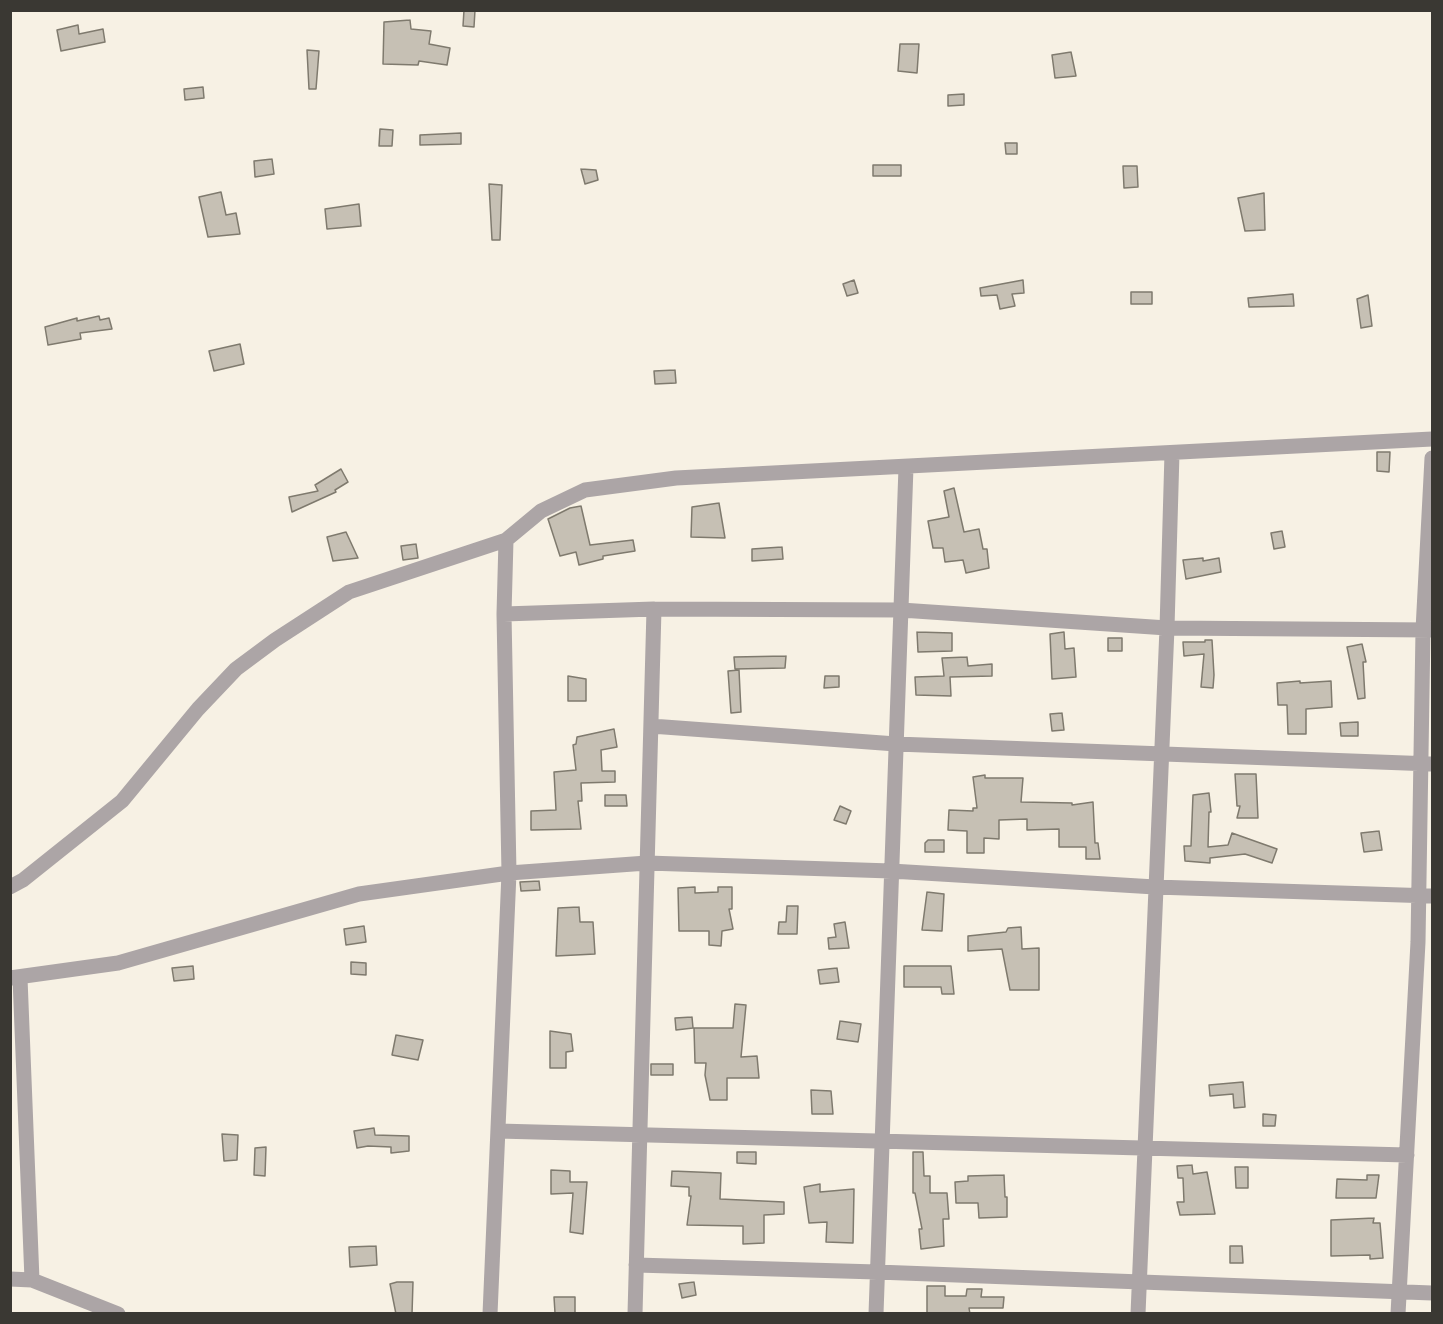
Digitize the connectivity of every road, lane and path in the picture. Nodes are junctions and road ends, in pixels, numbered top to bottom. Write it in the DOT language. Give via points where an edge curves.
graph roads {
  1 [pos="1432,439"];
  2 [pos="1172,453"];
  3 [pos="1432,458"];
  4 [pos="906,467"];
  5 [pos="506,540"];
  6 [pos="654,609"];
  7 [pos="901,610"];
  8 [pos="504,614"];
  9 [pos="1167,628"];
  10 [pos="1428,630"];
  11 [pos="651,726"];
  12 [pos="896,744"];
  13 [pos="1161,753"];
  14 [pos="1427,764"];
  15 [pos="647,863"];
  16 [pos="891,871"];
  17 [pos="509,873"];
  18 [pos="10,887"];
  19 [pos="1155,887"];
  20 [pos="1426,896"];
  21 [pos="15,978"];
  22 [pos="498,1131"];
  23 [pos="640,1135"];
  24 [pos="882,1141"];
  25 [pos="1144,1148"];
  26 [pos="1407,1155"];
  27 [pos="636,1265"];
  28 [pos="877,1272"];
  29 [pos="10,1279"];
  30 [pos="32,1280"];
  31 [pos="1139,1282"];
  32 [pos="1399,1292"];
  33 [pos="1432,1293"];
  34 [pos="118,1314"];
  35 [pos="490,1314"];
  36 [pos="635,1314"];
  37 [pos="876,1314"];
  38 [pos="1138,1314"];
  39 [pos="1398,1314"];
  1 -- 2 [label="street"];
  2 -- 4 [label="street"];
  2 -- 9 [label="street"];
  3 -- 10 [label="street"];
  4 -- 5 [label="street" via="676,478 585,490 541,511"];
  4 -- 7 [label="street"];
  5 -- 8 [label="street"];
  5 -- 18 [label="street" via="349,592 275,640 236,669 122,801"];
  6 -- 7 [label="street"];
  6 -- 8 [label="street"];
  6 -- 11 [label="street"];
  7 -- 9 [label="street"];
  7 -- 12 [label="street"];
  8 -- 17 [label="street"];
  9 -- 10 [label="street"];
  9 -- 13 [label="street"];
  10 -- 14 [label="street"];
  11 -- 12 [label="street"];
  11 -- 15 [label="street"];
  12 -- 13 [label="street"];
  12 -- 16 [label="street"];
  13 -- 14 [label="street"];
  13 -- 19 [label="street"];
  14 -- 20 [label="street"];
  15 -- 16 [label="street"];
  15 -- 17 [label="street"];
  15 -- 23 [label="street"];
  16 -- 19 [label="street"];
  16 -- 24 [label="street"];
  17 -- 21 [label="street" via="359,894 118,963"];
  17 -- 22 [label="street"];
  19 -- 20 [label="street"];
  19 -- 25 [label="street"];
  20 -- 26 [label="street"];
  21 -- 30 [label="street"];
  22 -- 23 [label="street"];
  22 -- 35 [label="street"];
  23 -- 24 [label="street"];
  23 -- 27 [label="street"];
  24 -- 25 [label="street"];
  24 -- 28 [label="street"];
  25 -- 26 [label="street"];
  25 -- 31 [label="street"];
  26 -- 32 [label="street"];
  27 -- 28 [label="street"];
  27 -- 36 [label="street"];
  28 -- 31 [label="street"];
  28 -- 37 [label="street"];
  29 -- 30 [label="street"];
  30 -- 34 [label="street"];
  31 -- 32 [label="street"];
  31 -- 38 [label="street"];
  32 -- 33 [label="street"];
  32 -- 39 [label="street"];
}
